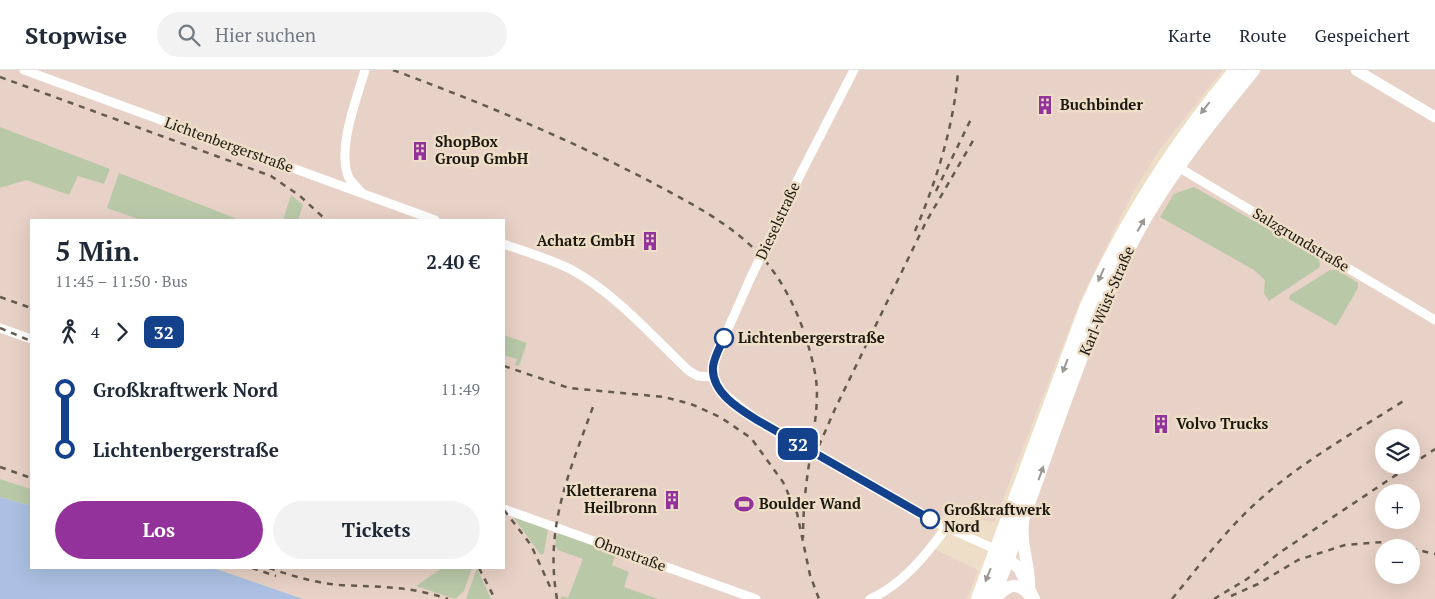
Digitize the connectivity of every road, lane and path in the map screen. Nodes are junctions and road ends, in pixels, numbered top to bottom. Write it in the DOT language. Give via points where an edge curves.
graph roads {
  1 [pos="24,70"];
  2 [pos="365,70"];
  3 [pos="854,70"];
  4 [pos="1236,70"];
  5 [pos="1254,70"];
  6 [pos="1356,70"];
  7 [pos="1435,117"];
  8 [pos="1172,164"];
  9 [pos="362,193"];
  10 [pos="433,219"];
  11 [pos="505,244"];
  12 [pos="1435,320"];
  13 [pos="0,328"];
  14 [pos="30,339"];
  15 [pos="713,377"];
  16 [pos="505,509"];
  17 [pos="1024,519"];
  18 [pos="946,528"];
  19 [pos="1003,554"];
  20 [pos="1032,595"];
  21 [pos="756,599"];
  22 [pos="870,599"];
  23 [pos="978,599"];
  24 [pos="994,599"];
  1 -- 9 [label="street, Lichtenbergerstraße"];
  2 -- 9 [label="street" via="344,156 349,178"];
  3 -- 15 [label="street, Dieselstraße" via="751,277 715,358"];
  4 -- 8 [label="main road, Karl-Wüst-Straße, one-way"];
  5 -- 8 [label="main road, Karl-Wüst-Straße"];
  6 -- 7 [label="street"];
  8 -- 12 [label="street, Salzgrundstraße"];
  17 -- 8 [label="main road, Karl-Wüst-Straße, one-way" via="1105,298"];
  8 -- 19 [label="main road, Karl-Wüst-Straße, one-way" via="1125,228 1087,306"];
  9 -- 10 [label="street, Lichtenbergerstraße"];
  11 -- 15 [label="street" via="583,276 618,304 689,371 698,376"];
  13 -- 14 [label="street"];
  15 -- 18 [label="street" via="722,393 757,420"];
  16 -- 21 [label="street, Ohmstraße"];
  17 -- 19 [label="main road, Karl-Wüst-Straße"];
  17 -- 20 [label="main road" via="1021,536"];
  18 -- 19 [label="street"];
  18 -- 22 [label="street" via="905,575"];
  19 -- 20 [label="main road" via="1019,568"];
  19 -- 23 [label="main road, one-way"];
  19 -- 24 [label="main road"];
  20 -- 24 [label="main road" via="1016,586 1003,589"];
}
